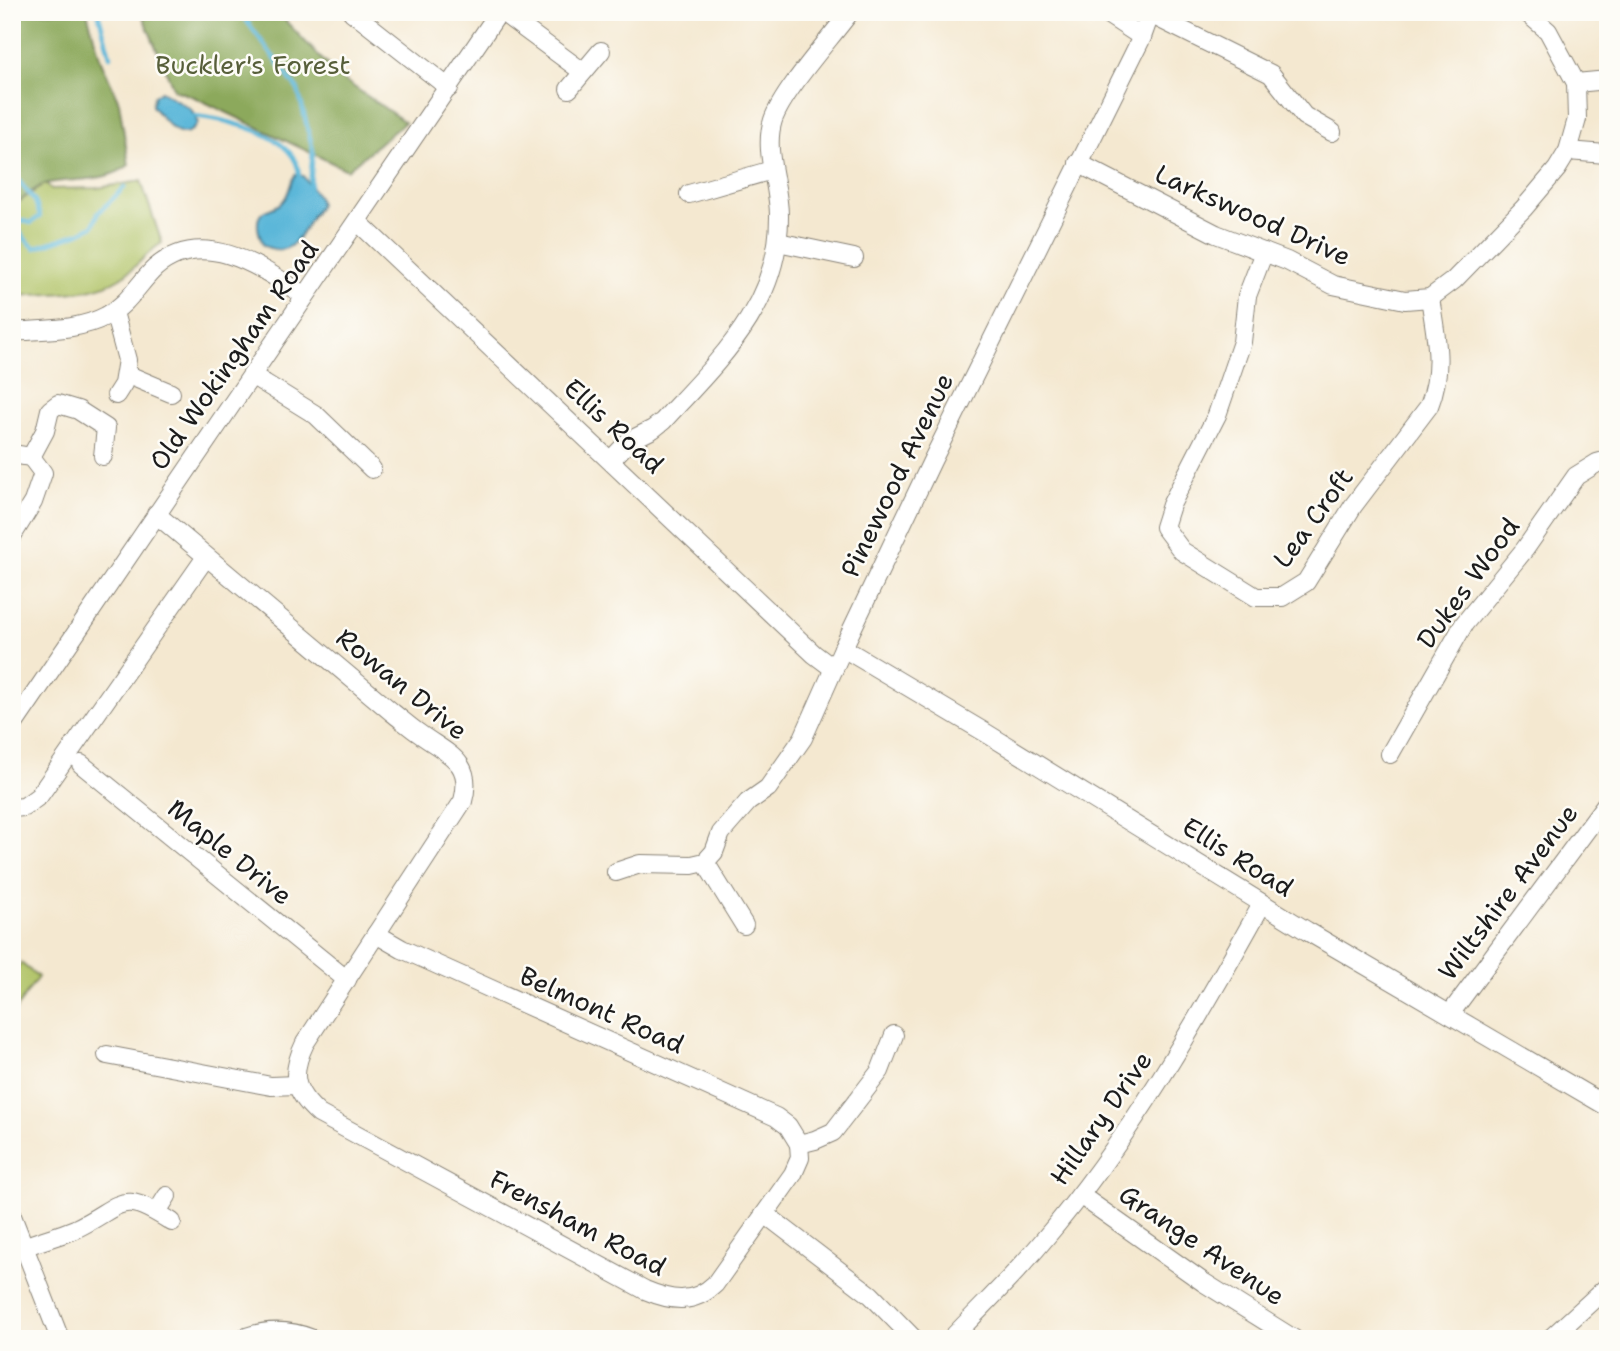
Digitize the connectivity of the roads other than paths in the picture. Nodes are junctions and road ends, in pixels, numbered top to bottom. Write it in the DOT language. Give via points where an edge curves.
graph roads {
  1 [pos="352,12"];
  2 [pos="501,12"];
  3 [pos="850,12"];
  4 [pos="1104,12"];
  5 [pos="1526,12"];
  6 [pos="1151,13"];
  7 [pos="1142,37"];
  8 [pos="601,51"];
  9 [pos="583,72"];
  10 [pos="1608,80"];
  11 [pos="1576,83"];
  12 [pos="449,88"];
  13 [pos="569,89"];
  14 [pos="1332,132"];
  15 [pos="1568,151"];
  16 [pos="1608,152"];
  17 [pos="1078,163"];
  18 [pos="772,170"];
  19 [pos="690,194"];
  20 [pos="358,222"];
  21 [pos="778,242"];
  22 [pos="1264,252"];
  23 [pos="854,258"];
  24 [pos="305,296"];
  25 [pos="1430,298"];
  26 [pos="114,312"];
  27 [pos="12,332"];
  28 [pos="126,374"];
  29 [pos="253,376"];
  30 [pos="171,393"];
  31 [pos="116,395"];
  32 [pos="12,454"];
  33 [pos="103,456"];
  34 [pos="31,457"];
  35 [pos="611,460"];
  36 [pos="1608,460"];
  37 [pos="372,469"];
  38 [pos="156,514"];
  39 [pos="12,536"];
  40 [pos="206,557"];
  41 [pos="843,648"];
  42 [pos="834,668"];
  43 [pos="12,727"];
  44 [pos="1390,754"];
  45 [pos="81,764"];
  46 [pos="1608,801"];
  47 [pos="12,808"];
  48 [pos="705,862"];
  49 [pos="616,872"];
  50 [pos="1262,904"];
  51 [pos="744,925"];
  52 [pos="376,934"];
  53 [pos="346,979"];
  54 [pos="1450,1014"];
  55 [pos="894,1035"];
  56 [pos="107,1055"];
  57 [pos="296,1085"];
  58 [pos="1608,1107"];
  59 [pos="799,1144"];
  60 [pos="1080,1195"];
  61 [pos="167,1196"];
  62 [pos="765,1214"];
  63 [pos="13,1219"];
  64 [pos="24,1247"];
  65 [pos="1608,1286"];
  66 [pos="60,1339"];
  67 [pos="241,1339"];
  68 [pos="313,1339"];
  69 [pos="914,1339"];
  70 [pos="951,1339"];
  71 [pos="1294,1339"];
  72 [pos="1550,1339"];
  1 -- 12 [label="street"];
  2 -- 9 [label="street"];
  2 -- 12 [label="street, Old Wokingham Road"];
  3 -- 18 [label="street" via="773,121"];
  4 -- 7 [label="street"];
  5 -- 11 [label="street" via="1548,31"];
  6 -- 7 [label="street, Pinewood Avenue"];
  6 -- 14 [label="street" via="1271,75 1304,116"];
  7 -- 17 [label="street, Pinewood Avenue"];
  8 -- 9 [label="street"];
  9 -- 13 [label="street"];
  10 -- 11 [label="street"];
  11 -- 15 [label="street" via="1577,119"];
  12 -- 20 [label="street, Old Wokingham Road"];
  15 -- 16 [label="street"];
  15 -- 25 [label="street" via="1524,208 1454,280"];
  17 -- 22 [label="street, Larkswood Drive" via="1216,234"];
  17 -- 41 [label="street, Pinewood Avenue"];
  18 -- 19 [label="street"];
  18 -- 21 [label="street" via="779,211"];
  20 -- 24 [label="street, Old Wokingham Road"];
  20 -- 35 [label="street, Ellis Road"];
  21 -- 23 [label="street"];
  21 -- 35 [label="street" via="769,280 732,346 663,421 629,441"];
  22 -- 25 [label="street, Larkswood Drive" via="1334,285 1405,300"];
  22 -- 25 [label="street, Lea Croft" via="1247,296 1242,342 1217,415 1164,527 1182,551 1256,597 1282,597 1306,582 1353,506 1429,406 1436,389 1439,356"];
  24 -- 26 [label="street" via="231,254 202,250 167,260"];
  24 -- 29 [label="street, Old Wokingham Road"];
  26 -- 27 [label="street" via="87,325"];
  26 -- 28 [label="street" via="127,360"];
  28 -- 30 [label="street"];
  28 -- 31 [label="street"];
  29 -- 37 [label="street" via="316,415"];
  29 -- 38 [label="street, Old Wokingham Road"];
  32 -- 34 [label="street"];
  33 -- 34 [label="street" via="106,428 78,410 58,404 50,410"];
  34 -- 39 [label="street" via="43,473 33,502"];
  35 -- 42 [label="street, Ellis Road"];
  36 -- 44 [label="street, Dukes Wood" via="1576,476 1464,624"];
  38 -- 40 [label="street, Rowan Drive"];
  38 -- 43 [label="street, Old Wokingham Road"];
  40 -- 47 [label="street" via="39,796 24,807"];
  40 -- 52 [label="street, Rowan Drive" via="393,713 451,754 466,777 463,801"];
  41 -- 42 [label="street, Pinewood Avenue"];
  41 -- 50 [label="street, Ellis Road"];
  42 -- 48 [label="street, Pinewood Avenue" via="803,738 785,766 721,833"];
  45 -- 53 [label="street, Maple Drive"];
  46 -- 54 [label="street, Wiltshire Avenue"];
  48 -- 49 [label="street" via="640,864"];
  48 -- 51 [label="street"];
  50 -- 54 [label="street, Ellis Road"];
  50 -- 60 [label="street, Hillary Drive" via="1159,1083"];
  52 -- 53 [label="street, Rowan Drive"];
  52 -- 59 [label="street, Belmont Road" via="776,1117"];
  53 -- 57 [label="street, Rowan Drive" via="298,1058"];
  54 -- 58 [label="street, Ellis Road"];
  55 -- 59 [label="street" via="880,1071 833,1132"];
  56 -- 57 [label="street" via="271,1087"];
  57 -- 62 [label="street, Frensham Road" via="319,1114 671,1300 686,1300 715,1284"];
  59 -- 62 [label="street, Frensham Road" via="800,1158 793,1174"];
  60 -- 70 [label="street, Hillary Drive"];
  60 -- 71 [label="street, Grange Avenue" via="1203,1282"];
  61 -- 64 [label="street" via="164,1217 137,1203 121,1203 76,1228"];
  62 -- 69 [label="street" via="871,1295"];
  63 -- 64 [label="street"];
  64 -- 66 [label="street"];
  65 -- 72 [label="street"];
  67 -- 68 [label="street" via="279,1331"];
}
